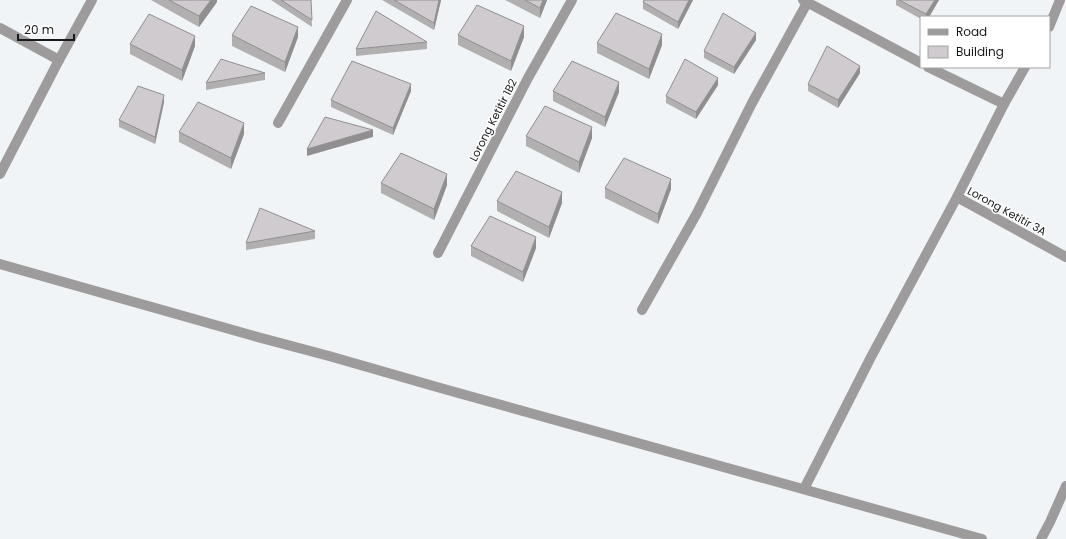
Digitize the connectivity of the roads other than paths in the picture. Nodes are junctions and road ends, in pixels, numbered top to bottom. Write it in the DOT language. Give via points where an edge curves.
graph roads {
  1 [pos="92,0"];
  2 [pos="346,0"];
  3 [pos="572,0"];
  4 [pos="1060,0"];
  5 [pos="805,1"];
  6 [pos="1050,24"];
  7 [pos="0,28"];
  8 [pos="59,60"];
  9 [pos="920,62"];
  10 [pos="930,68"];
  11 [pos="1024,68"];
  12 [pos="1004,104"];
  13 [pos="278,123"];
  14 [pos="0,174"];
  15 [pos="957,197"];
  16 [pos="438,253"];
  17 [pos="1066,257"];
  18 [pos="0,264"];
  19 [pos="642,310"];
  20 [pos="1066,486"];
  21 [pos="804,489"];
  22 [pos="982,539"];
  23 [pos="1041,539"];
  1 -- 8 [label="street"];
  2 -- 13 [label="street"];
  3 -- 16 [label="street, Lorong Ketitir 1B2" via="528,78"];
  4 -- 6 [label="street"];
  5 -- 9 [label="street"];
  5 -- 19 [label="street" via="697,213"];
  7 -- 8 [label="street"];
  8 -- 14 [label="street"];
  10 -- 12 [label="street"];
  11 -- 12 [label="street"];
  12 -- 15 [label="street"];
  15 -- 17 [label="street, Lorong Ketitir 3A"];
  15 -- 21 [label="street"];
  18 -- 21 [label="street"];
  20 -- 23 [label="street"];
  21 -- 22 [label="street"];
}
